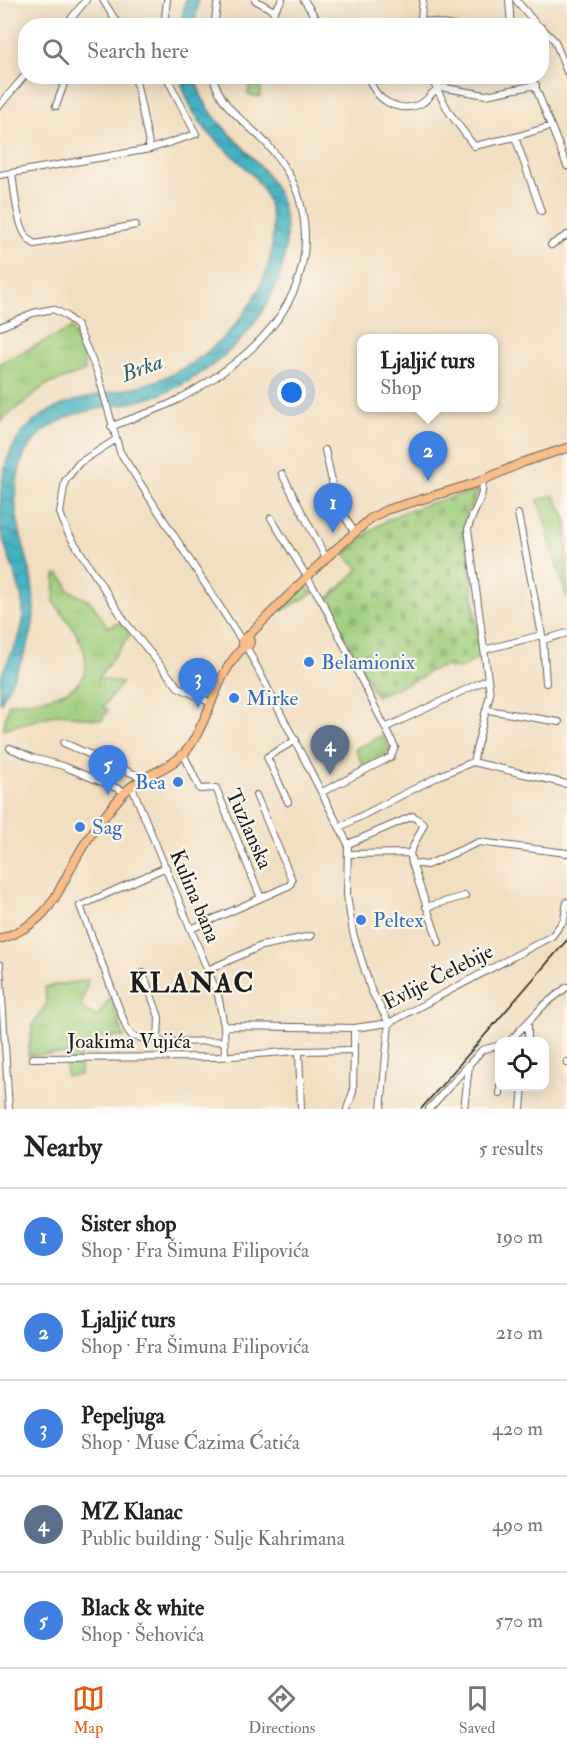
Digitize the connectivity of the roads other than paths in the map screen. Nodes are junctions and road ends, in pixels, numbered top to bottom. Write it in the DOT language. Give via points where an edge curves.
graph roads {
  1 [pos="86,0"];
  2 [pos="103,0"];
  3 [pos="167,0"];
  4 [pos="218,0"];
  5 [pos="255,0"];
  6 [pos="282,0"];
  7 [pos="304,0"];
  8 [pos="423,0"];
  9 [pos="509,0"];
  10 [pos="516,0"];
  11 [pos="274,11"];
  12 [pos="70,18"];
  13 [pos="114,18"];
  14 [pos="165,18"];
  15 [pos="215,18"];
  16 [pos="273,18"];
  17 [pos="316,18"];
  18 [pos="421,18"];
  19 [pos="510,18"];
  20 [pos="531,18"];
  21 [pos="549,35"];
  22 [pos="567,72"];
  23 [pos="18,84"];
  24 [pos="64,84"];
  25 [pos="137,84"];
  26 [pos="170,84"];
  27 [pos="216,84"];
  28 [pos="372,84"];
  29 [pos="433,84"];
  30 [pos="536,84"];
  31 [pos="435,89"];
  32 [pos="0,105"];
  33 [pos="56,106"];
  34 [pos="551,126"];
  35 [pos="515,137"];
  36 [pos="150,149"];
  37 [pos="567,166"];
  38 [pos="12,174"];
  39 [pos="0,175"];
  40 [pos="541,211"];
  41 [pos="136,225"];
  42 [pos="567,235"];
  43 [pos="551,244"];
  44 [pos="0,327"];
  45 [pos="110,424"];
  46 [pos="115,440"];
  47 [pos="567,448"];
  48 [pos="325,450"];
  49 [pos="282,474"];
  50 [pos="482,481"];
  51 [pos="518,514"];
  52 [pos="271,518"];
  53 [pos="354,532"];
  54 [pos="326,558"];
  55 [pos="308,578"];
  56 [pos="567,633"];
  57 [pos="542,637"];
  58 [pos="246,644"];
  59 [pos="484,650"];
  60 [pos="488,679"];
  61 [pos="546,683"];
  62 [pos="211,703"];
  63 [pos="488,711"];
  64 [pos="559,722"];
  65 [pos="387,727"];
  66 [pos="296,740"];
  67 [pos="64,743"];
  68 [pos="10,748"];
  69 [pos="183,755"];
  70 [pos="472,762"];
  71 [pos="145,779"];
  72 [pos="567,784"];
  73 [pos="129,789"];
  74 [pos="322,792"];
  75 [pos="256,795"];
  76 [pos="288,802"];
  77 [pos="340,827"];
  78 [pos="348,844"];
  79 [pos="410,853"];
  80 [pos="567,853"];
  81 [pos="349,854"];
  82 [pos="412,863"];
  83 [pos="166,867"];
  84 [pos="465,896"];
  85 [pos="261,898"];
  86 [pos="567,902"];
  87 [pos="426,907"];
  88 [pos="191,929"];
  89 [pos="311,936"];
  90 [pos="0,939"];
  91 [pos="439,943"];
  92 [pos="0,964"];
  93 [pos="208,970"];
  94 [pos="143,973"];
  95 [pos="567,987"];
  96 [pos="389,1023"];
  97 [pos="528,1024"];
  98 [pos="224,1026"];
  99 [pos="354,1028"];
  100 [pos="513,1037"];
  101 [pos="528,1037"];
  102 [pos="158,1041"];
  103 [pos="224,1041"];
  104 [pos="495,1046"];
  105 [pos="354,1050"];
  106 [pos="299,1051"];
  107 [pos="225,1054"];
  108 [pos="32,1058"];
  109 [pos="469,1064"];
  110 [pos="523,1091"];
  111 [pos="9,1109"];
  112 [pos="301,1109"];
  113 [pos="348,1109"];
  114 [pos="381,1109"];
  115 [pos="429,1109"];
  116 [pos="464,1109"];
  117 [pos="521,1109"];
  1 -- 12 [label="street"];
  2 -- 13 [label="street"];
  3 -- 14 [label="street"];
  4 -- 15 [label="street"];
  5 -- 11 [label="street"];
  6 -- 11 [label="street"];
  7 -- 17 [label="street"];
  8 -- 18 [label="street"];
  9 -- 19 [label="street"];
  10 -- 20 [label="street"];
  11 -- 16 [label="street"];
  21 -- 22 [label="street"];
  23 -- 32 [label="street"];
  24 -- 33 [label="street"];
  25 -- 36 [label="street"];
  26 -- 36 [label="street" via="196,134"];
  27 -- 45 [label="street" via="225,104 277,156 296,189 304,221 301,272 281,317 222,372 176,401"];
  28 -- 31 [label="street" via="382,100 400,107 421,104"];
  29 -- 31 [label="street"];
  30 -- 31 [label="street" via="486,96 469,90"];
  30 -- 34 [label="street"];
  31 -- 35 [label="street" via="474,146"];
  34 -- 35 [label="street"];
  34 -- 37 [label="street"];
  35 -- 40 [label="street"];
  36 -- 38 [label="street"];
  38 -- 39 [label="street"];
  38 -- 41 [label="street" via="21,228 35,244"];
  42 -- 43 [label="street"];
  44 -- 45 [label="street" via="44,310 59,312 77,326 98,374"];
  45 -- 46 [label="street"];
  46 -- 58 [label="street"];
  46 -- 62 [label="street" via="79,463 65,481 60,513 68,533 126,623 181,689"];
  47 -- 50 [label="main road"];
  48 -- 53 [label="street" via="337,503"];
  49 -- 54 [label="street"];
  50 -- 53 [label="main road" via="386,510"];
  50 -- 59 [label="street" via="483,490 468,528"];
  51 -- 57 [label="street"];
  52 -- 55 [label="street"];
  53 -- 54 [label="main road"];
  54 -- 55 [label="main road"];
  55 -- 58 [label="main road"];
  55 -- 65 [label="street"];
  56 -- 57 [label="street"];
  57 -- 59 [label="street"];
  57 -- 61 [label="street"];
  58 -- 62 [label="main road"];
  58 -- 66 [label="street"];
  59 -- 60 [label="street"];
  60 -- 63 [label="street"];
  60 -- 65 [label="street"];
  62 -- 69 [label="main road"];
  63 -- 64 [label="street"];
  63 -- 70 [label="street"];
  65 -- 74 [label="street" via="396,751 391,757"];
  66 -- 74 [label="street"];
  66 -- 76 [label="street" via="267,757"];
  67 -- 71 [label="street"];
  68 -- 73 [label="street"];
  69 -- 71 [label="main road"];
  69 -- 85 [label="street, Tuzlanska" via="200,789 216,788"];
  70 -- 72 [label="street"];
  70 -- 77 [label="street"];
  71 -- 73 [label="main road"];
  73 -- 83 [label="street, Kulina bana"];
  73 -- 90 [label="main road" via="83,846 51,905 24,927"];
  74 -- 77 [label="street"];
  75 -- 85 [label="street, Tuzlanska" via="292,880 290,885"];
  77 -- 78 [label="street"];
  78 -- 79 [label="street" via="413,816 424,824"];
  78 -- 81 [label="street"];
  79 -- 81 [label="street"];
  79 -- 82 [label="street"];
  80 -- 82 [label="street" via="478,842 427,865"];
  81 -- 96 [label="street" via="347,895 353,933 371,990"];
  82 -- 87 [label="street"];
  83 -- 88 [label="street, Kulina bana"];
  83 -- 102 [label="street" via="80,906 127,1029 134,1037"];
  84 -- 87 [label="street"];
  85 -- 88 [label="street, Tuzlanska"];
  86 -- 96 [label="street, Evlije Čelebije" via="564,920 552,936"];
  87 -- 91 [label="street"];
  88 -- 93 [label="street, Kulina bana"];
  89 -- 93 [label="street" via="261,946"];
  92 -- 111 [label="street"];
  93 -- 98 [label="street, Kulina bana" via="218,994"];
  94 -- 102 [label="street" via="159,1017"];
  95 -- 97 [label="street"];
  96 -- 99 [label="street, Evlije Čelebije"];
  96 -- 114 [label="street"];
  97 -- 100 [label="street"];
  97 -- 101 [label="street"];
  98 -- 99 [label="street, Evlije Čelebije"];
  98 -- 103 [label="street, Kulina bana"];
  99 -- 105 [label="street"];
  102 -- 103 [label="street"];
  103 -- 107 [label="street, Kulina bana"];
  104 -- 109 [label="street" via="486,1047"];
  105 -- 106 [label="street, Joakima Vujića"];
  105 -- 113 [label="street" via="353,1092"];
  106 -- 107 [label="street, Joakima Vujića"];
  106 -- 112 [label="street"];
  107 -- 108 [label="street, Joakima Vujića" via="143,1059"];
  109 -- 115 [label="street"];
  109 -- 116 [label="street"];
  110 -- 117 [label="street"];
}
